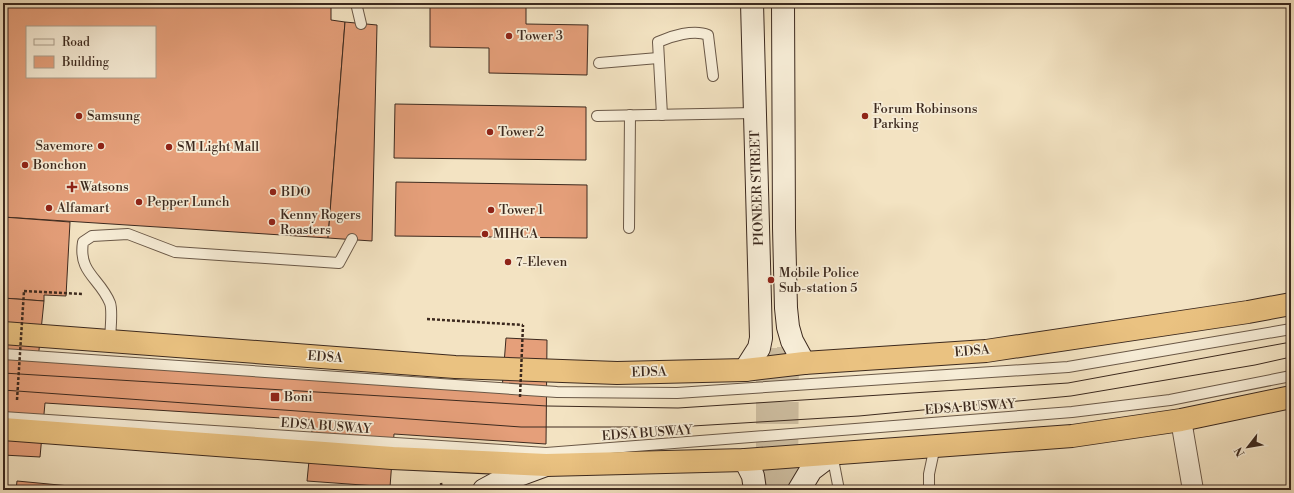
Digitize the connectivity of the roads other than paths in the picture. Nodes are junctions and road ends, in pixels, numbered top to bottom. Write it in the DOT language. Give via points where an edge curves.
graph roads {
  1 [pos="356,3"];
  2 [pos="752,3"];
  3 [pos="783,3"];
  4 [pos="362,24"];
  5 [pos="658,58"];
  6 [pos="599,63"];
  7 [pos="713,76"];
  8 [pos="755,113"];
  9 [pos="630,115"];
  10 [pos="662,115"];
  11 [pos="597,116"];
  12 [pos="629,228"];
  13 [pos="784,228"];
  14 [pos="758,230"];
  15 [pos="352,239"];
  16 [pos="1291,304"];
  17 [pos="1291,329"];
  18 [pos="3,333"];
  19 [pos="110,341"];
  20 [pos="3,354"];
  21 [pos="804,363"];
  22 [pos="745,370"];
  23 [pos="1291,376"];
  24 [pos="1291,397"];
  25 [pos="3,417"];
  26 [pos="1181,420"];
  27 [pos="3,429"];
  28 [pos="935,446"];
  29 [pos="832,454"];
  30 [pos="745,460"];
  31 [pos="546,465"];
  32 [pos="484,490"];
  33 [pos="755,490"];
  34 [pos="799,490"];
  35 [pos="839,490"];
  36 [pos="929,490"];
  37 [pos="1193,490"];
  1 -- 4 [label="lane"];
  2 -- 8 [label="main road, PIONEER STREET"];
  3 -- 13 [label="main road, PIONEER STREET"];
  5 -- 6 [label="lane"];
  5 -- 7 [label="lane" via="658,42 666,38 700,32 708,35"];
  5 -- 10 [label="lane"];
  8 -- 10 [label="lane"];
  8 -- 14 [label="main road, PIONEER STREET"];
  9 -- 10 [label="lane"];
  9 -- 11 [label="lane"];
  9 -- 12 [label="lane"];
  13 -- 14 [label="main road"];
  13 -- 21 [label="main road, PIONEER STREET" via="788,327 792,341"];
  14 -- 22 [label="main road, PIONEER STREET" via="762,338 759,348"];
  15 -- 19 [label="lane" via="339,263 175,252 128,234 92,236 83,242 81,255 88,271 111,304"];
  16 -- 21 [label="highway, EDSA" via="986,351"];
  17 -- 20 [label="lane" via="1068,367 677,393 557,392"];
  18 -- 19 [label="highway, EDSA"];
  19 -- 22 [label="highway, EDSA" via="455,367 617,373"];
  21 -- 22 [label="highway, EDSA"];
  23 -- 25 [label="lane, EDSA BUSWAY" via="1170,400 1072,412 546,454"];
  24 -- 26 [label="highway"];
  26 -- 28 [label="highway" via="1072,436"];
  26 -- 37 [label="street"];
  27 -- 31 [label="highway" via="392,458"];
  28 -- 29 [label="highway"];
  28 -- 36 [label="lane" via="929,474"];
  29 -- 30 [label="highway"];
  29 -- 34 [label="main road" via="811,470"];
  29 -- 35 [label="lane"];
  30 -- 31 [label="highway"];
  30 -- 33 [label="main road" via="753,476"];
  31 -- 32 [label="main road"];
}
